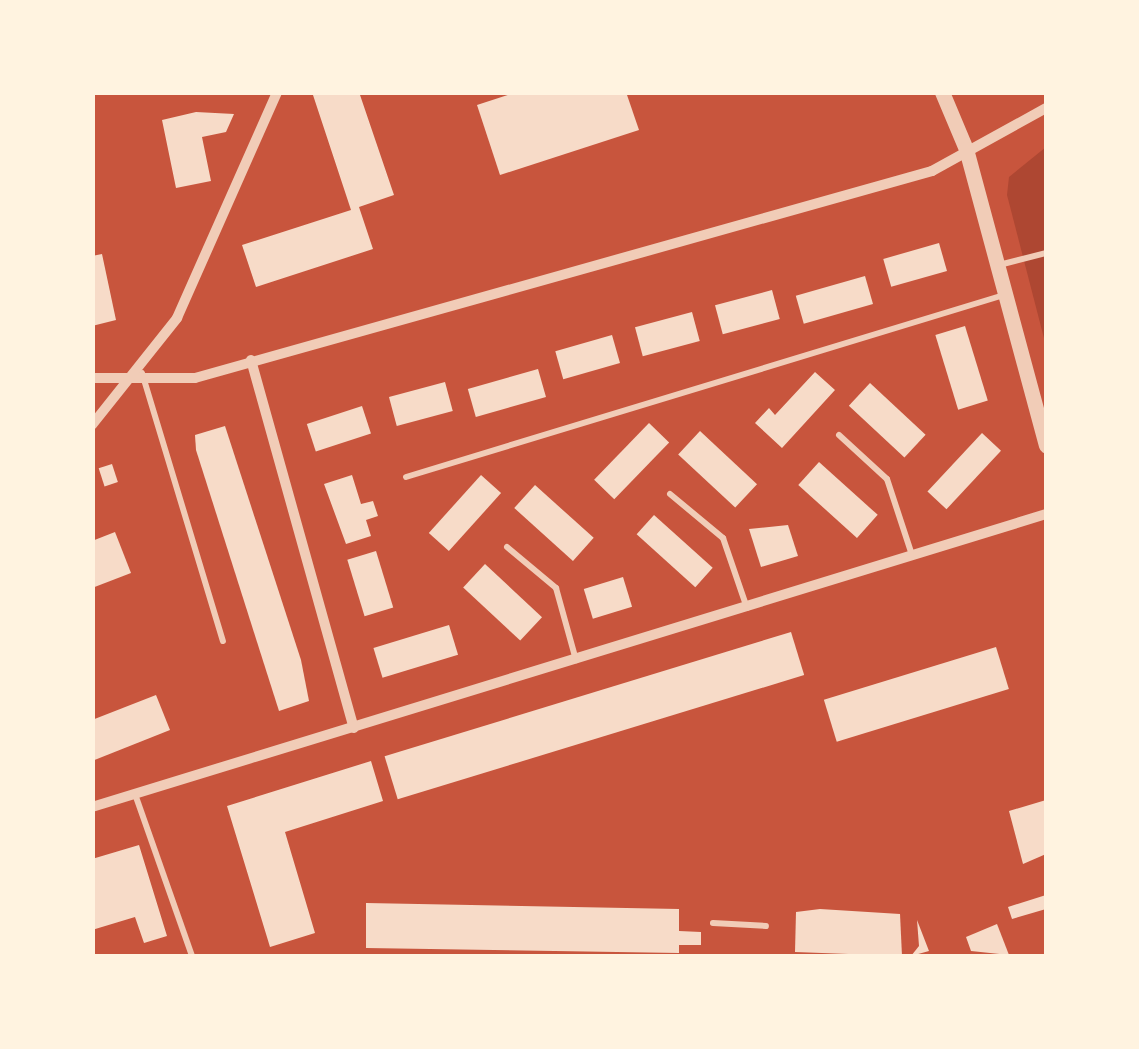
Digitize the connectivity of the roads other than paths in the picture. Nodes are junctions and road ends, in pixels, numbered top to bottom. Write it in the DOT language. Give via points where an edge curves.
graph roads {
  1 [pos="277,92"];
  2 [pos="942,92"];
  3 [pos="1046,108"];
  4 [pos="966,149"];
  5 [pos="1046,253"];
  6 [pos="998,266"];
  7 [pos="1006,295"];
  8 [pos="251,360"];
  9 [pos="142,373"];
  10 [pos="92,378"];
  11 [pos="92,425"];
  12 [pos="839,435"];
  13 [pos="1046,445"];
  14 [pos="406,477"];
  15 [pos="670,494"];
  16 [pos="1046,514"];
  17 [pos="507,547"];
  18 [pos="912,556"];
  19 [pos="748,609"];
  20 [pos="224,641"];
  21 [pos="576,662"];
  22 [pos="354,728"];
  23 [pos="135,794"];
  24 [pos="92,807"];
  25 [pos="713,923"];
  26 [pos="766,926"];
  27 [pos="192,956"];
  1 -- 9 [label="street" via="177,318"];
  2 -- 4 [label="street"];
  3 -- 4 [label="street"];
  4 -- 6 [label="street"];
  4 -- 8 [label="street" via="932,172"];
  5 -- 6 [label="lane"];
  6 -- 7 [label="street"];
  7 -- 13 [label="street"];
  7 -- 14 [label="lane"];
  8 -- 9 [label="street" via="194,378"];
  8 -- 22 [label="street"];
  9 -- 10 [label="street"];
  9 -- 11 [label="street"];
  9 -- 20 [label="lane"];
  12 -- 18 [label="lane" via="887,479"];
  15 -- 19 [label="lane" via="723,538"];
  16 -- 18 [label="street"];
  17 -- 21 [label="lane" via="556,588"];
  18 -- 19 [label="street"];
  19 -- 21 [label="street"];
  21 -- 22 [label="street"];
  22 -- 23 [label="street"];
  23 -- 24 [label="street"];
  23 -- 27 [label="lane"];
  25 -- 26 [label="lane"];
}
